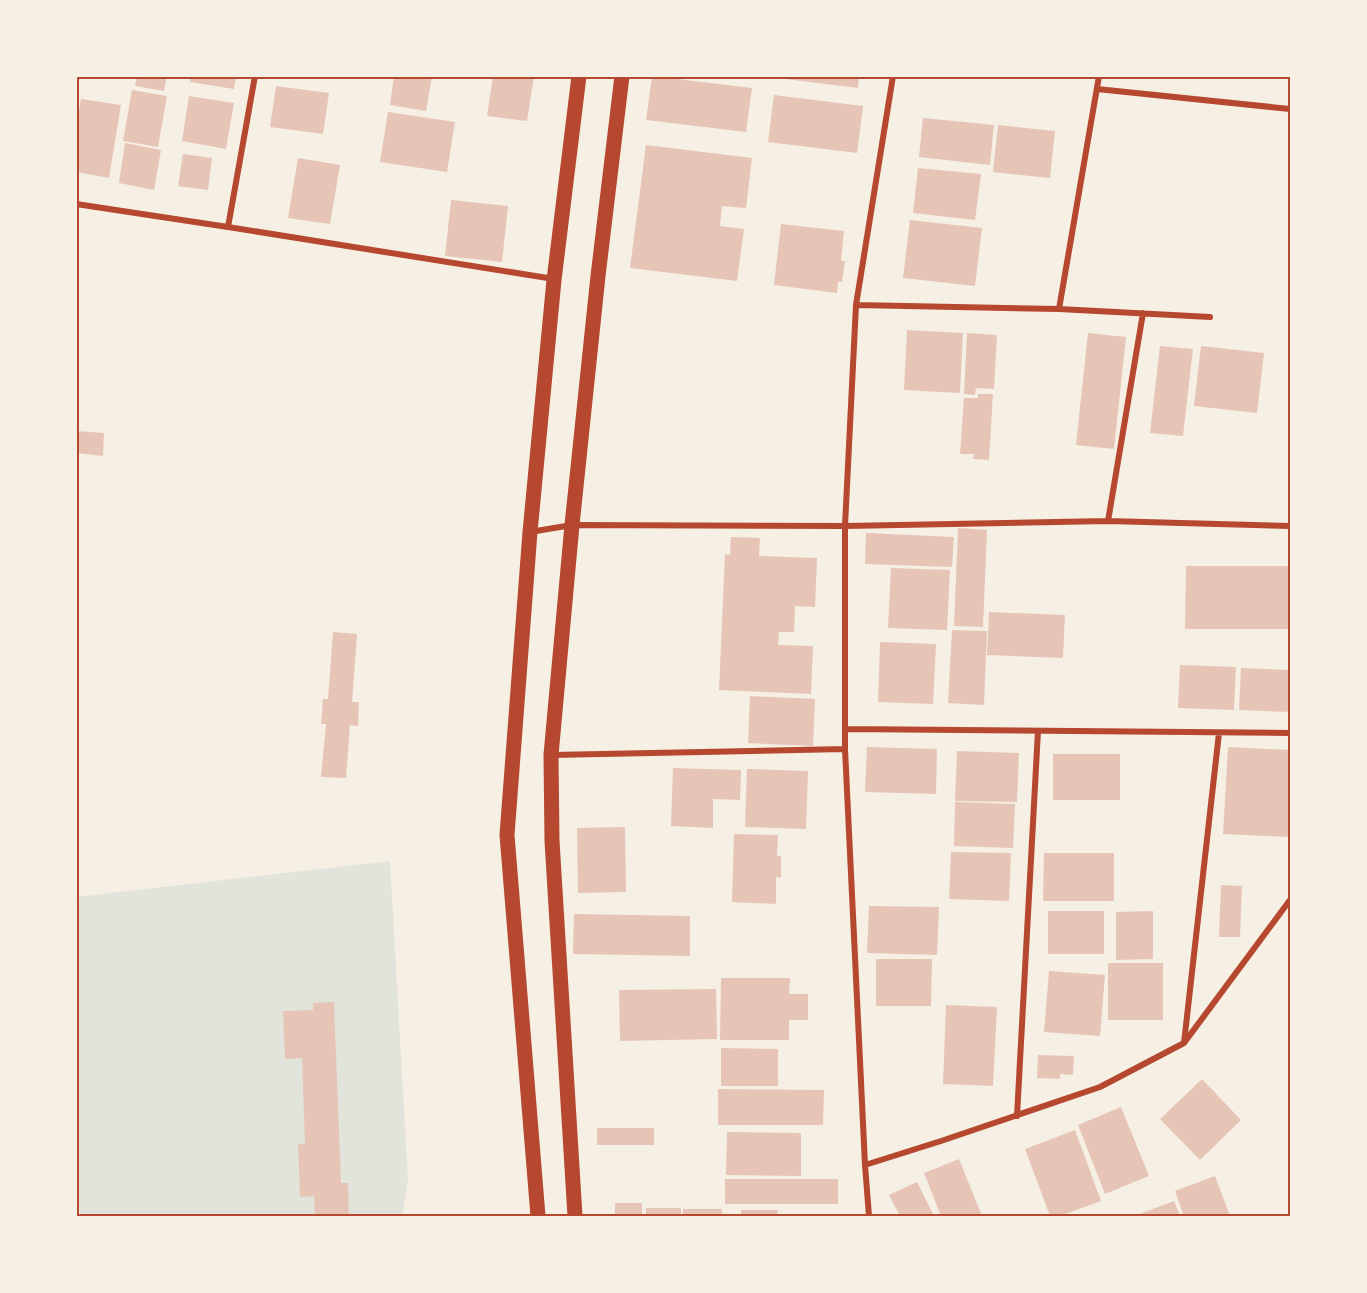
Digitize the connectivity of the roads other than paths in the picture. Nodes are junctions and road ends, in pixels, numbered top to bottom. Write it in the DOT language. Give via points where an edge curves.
graph roads {
  1 [pos="255,76"];
  2 [pos="579,76"];
  3 [pos="622,76"];
  4 [pos="894,76"];
  5 [pos="1099,76"];
  6 [pos="1097,88"];
  7 [pos="1290,109"];
  8 [pos="76,204"];
  9 [pos="228,226"];
  10 [pos="554,280"];
  11 [pos="856,305"];
  12 [pos="1059,309"];
  13 [pos="1143,313"];
  14 [pos="1210,317"];
  15 [pos="1108,520"];
  16 [pos="572,525"];
  17 [pos="845,526"];
  18 [pos="1290,526"];
  19 [pos="530,532"];
  20 [pos="846,729"];
  21 [pos="1038,731"];
  22 [pos="1219,733"];
  23 [pos="1290,733"];
  24 [pos="845,749"];
  25 [pos="551,755"];
  26 [pos="1290,900"];
  27 [pos="1184,1043"];
  28 [pos="1017,1116"];
  29 [pos="865,1164"];
  30 [pos="538,1216"];
  31 [pos="575,1216"];
  32 [pos="869,1216"];
  1 -- 9 [label="street"];
  2 -- 10 [label="main road"];
  3 -- 16 [label="main road"];
  4 -- 11 [label="street"];
  5 -- 6 [label="street"];
  6 -- 7 [label="street"];
  6 -- 12 [label="street"];
  8 -- 9 [label="street"];
  9 -- 10 [label="street"];
  10 -- 19 [label="main road"];
  11 -- 12 [label="street"];
  11 -- 17 [label="street"];
  12 -- 13 [label="street"];
  13 -- 14 [label="street"];
  13 -- 15 [label="street"];
  15 -- 17 [label="street"];
  15 -- 18 [label="street"];
  16 -- 17 [label="street"];
  16 -- 19 [label="street"];
  16 -- 25 [label="main road"];
  17 -- 20 [label="street"];
  19 -- 30 [label="main road" via="507,835"];
  20 -- 21 [label="street"];
  20 -- 24 [label="street"];
  21 -- 22 [label="street"];
  21 -- 28 [label="street"];
  22 -- 23 [label="street"];
  22 -- 27 [label="street"];
  24 -- 25 [label="street"];
  24 -- 29 [label="street"];
  25 -- 31 [label="main road" via="552,841"];
  26 -- 27 [label="street"];
  27 -- 28 [label="street" via="1100,1087"];
  28 -- 29 [label="street"];
  29 -- 32 [label="street"];
}
